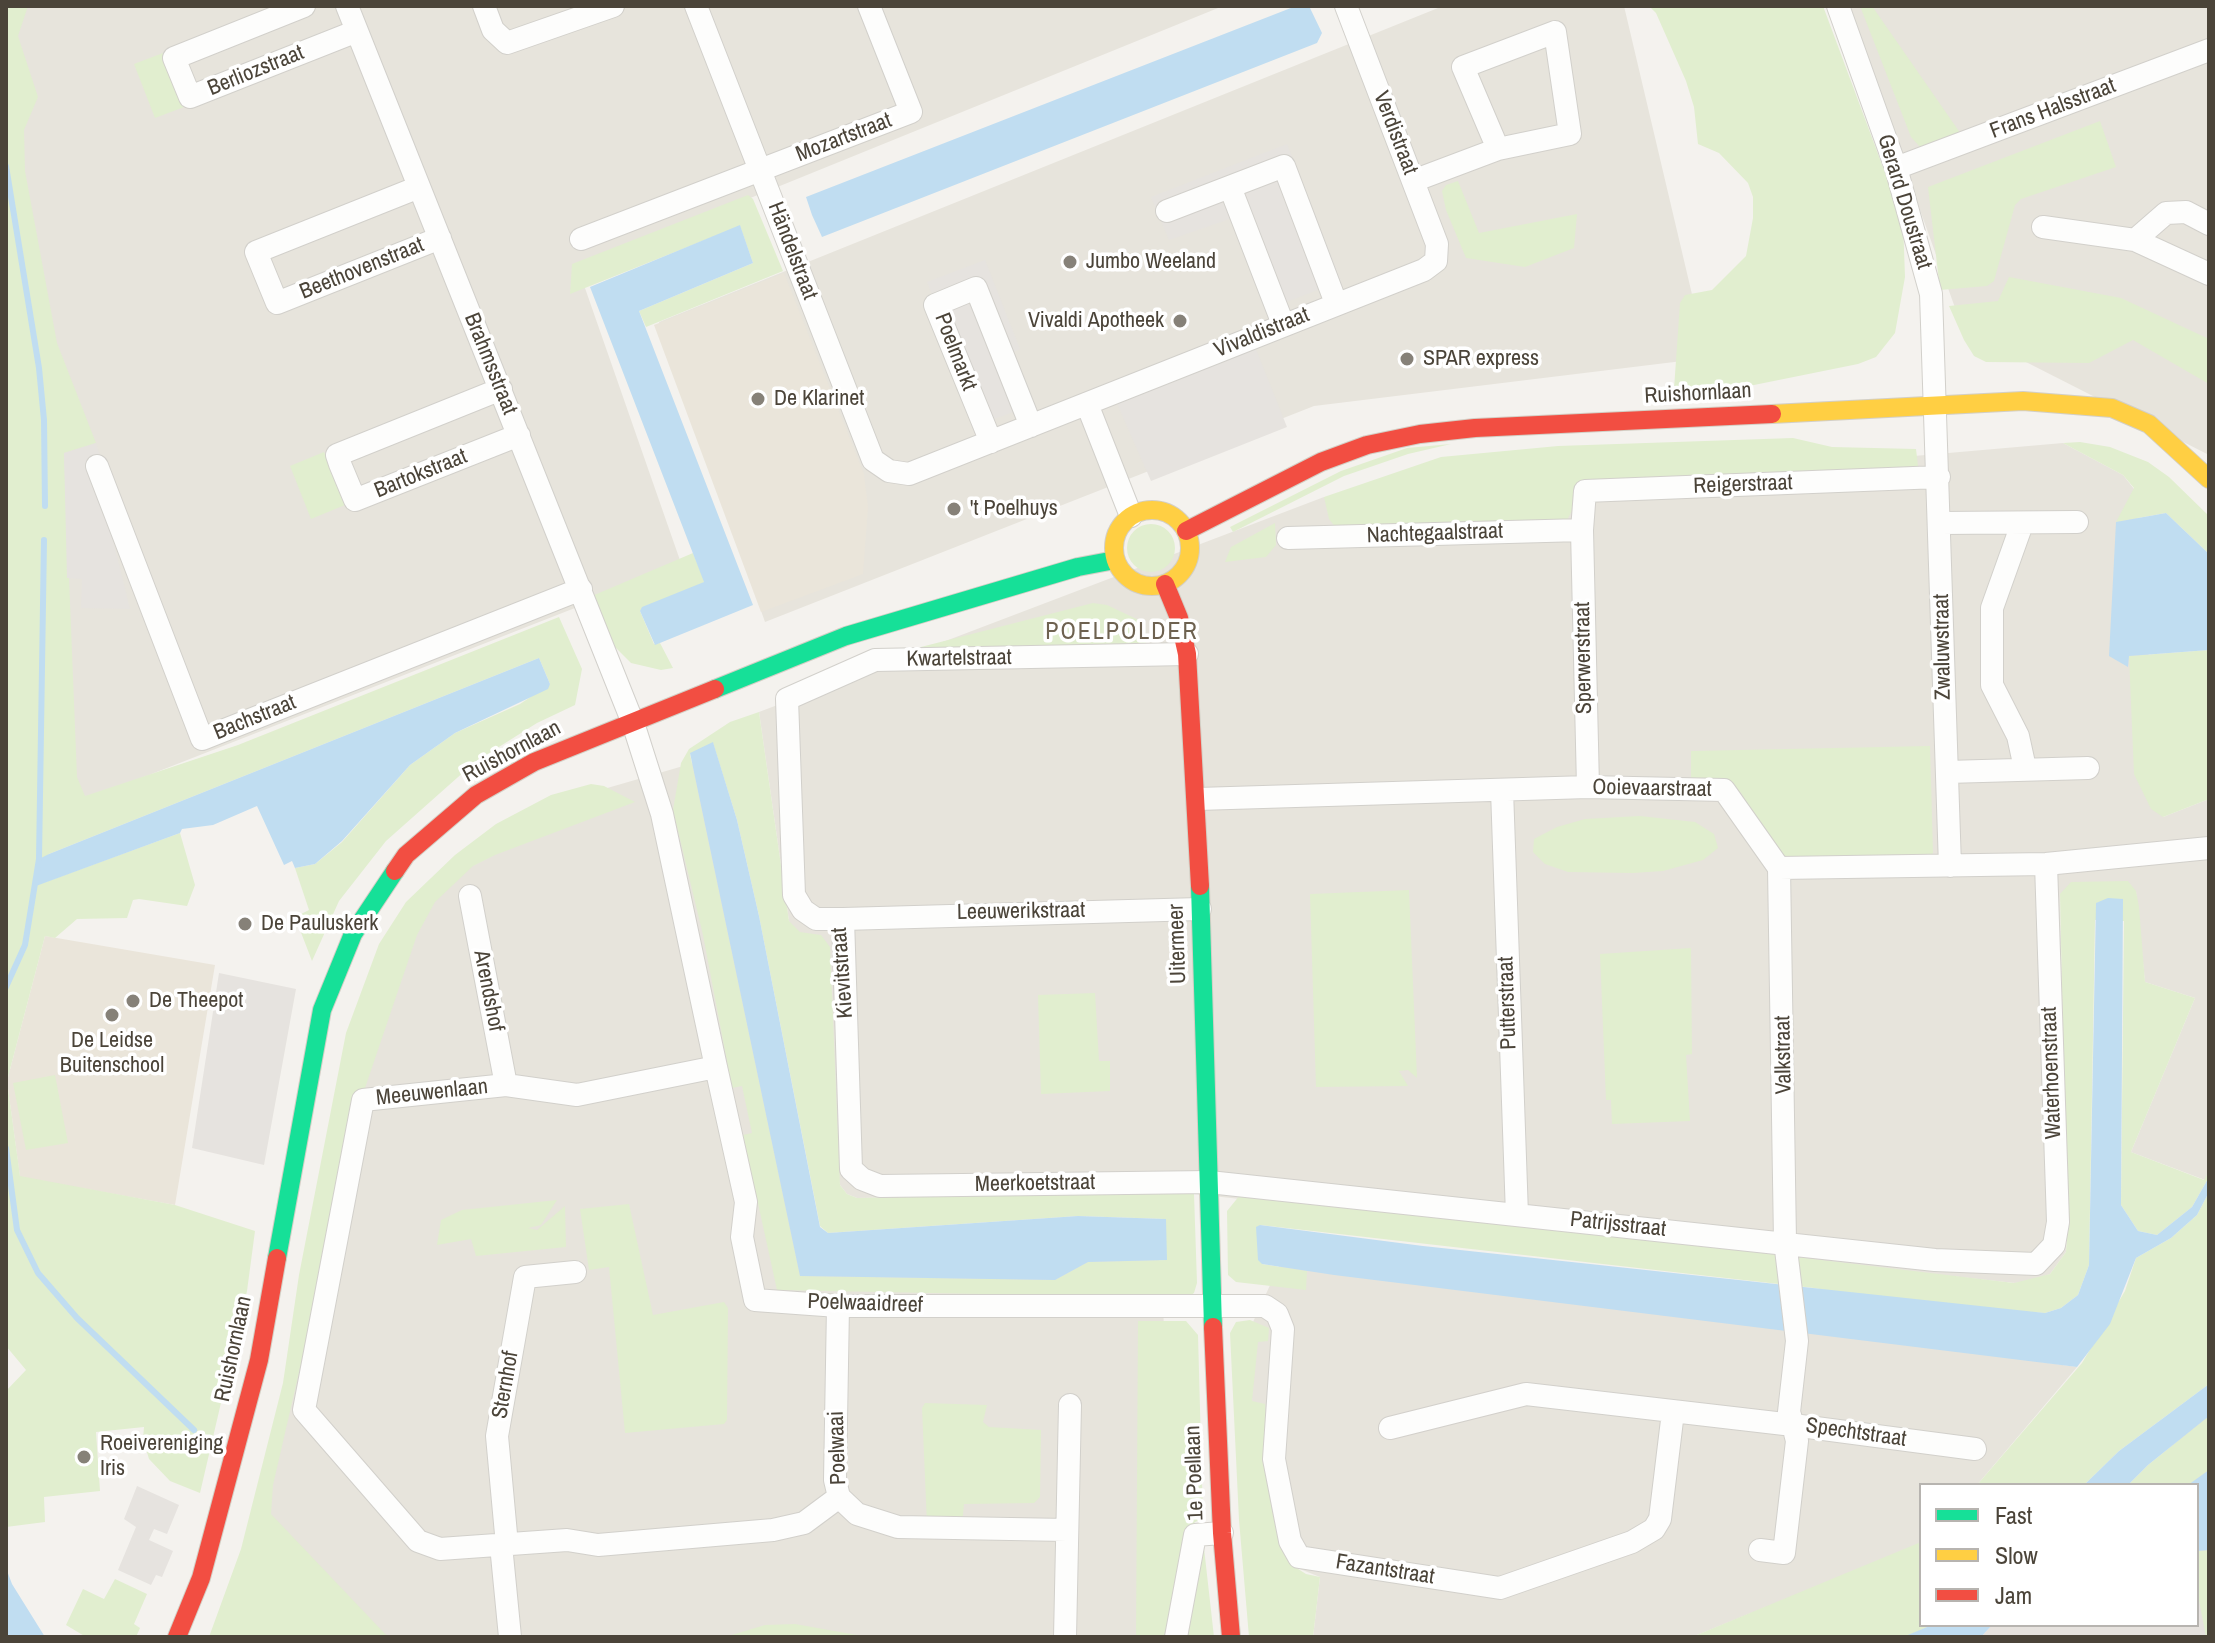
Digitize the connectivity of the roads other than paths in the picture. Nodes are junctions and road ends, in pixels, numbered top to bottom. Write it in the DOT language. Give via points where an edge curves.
graph roads {
  1 [pos="304,6"];
  2 [pos="347,6"];
  3 [pos="484,6"];
  4 [pos="613,6"];
  5 [pos="696,6"];
  6 [pos="869,6"];
  7 [pos="1346,6"];
  8 [pos="1838,6"];
  9 [pos="357,31"];
  10 [pos="2209,50"];
  11 [pos="1498,149"];
  12 [pos="1896,168"];
  13 [pos="761,171"];
  14 [pos="1413,181"];
  15 [pos="419,187"];
  16 [pos="1230,187"];
  17 [pos="1167,211"];
  18 [pos="2209,224"];
  19 [pos="2043,227"];
  20 [pos="440,238"];
  21 [pos="581,239"];
  22 [pos="2135,240"];
  23 [pos="1436,261"];
  24 [pos="2209,274"];
  25 [pos="1336,303"];
  26 [pos="1283,324"];
  27 [pos="501,389"];
  28 [pos="1087,404"];
  29 [pos="1937,404"];
  30 [pos="1031,426"];
  31 [pos="519,435"];
  32 [pos="991,442"];
  33 [pos="97,466"];
  34 [pos="909,474"];
  35 [pos="1939,477"];
  36 [pos="2209,479"];
  37 [pos="1131,516"];
  38 [pos="2077,522"];
  39 [pos="1940,523"];
  40 [pos="2022,524"];
  41 [pos="1582,530"];
  42 [pos="1186,531"];
  43 [pos="1288,538"];
  44 [pos="1115,560"];
  45 [pos="1165,584"];
  46 [pos="581,589"];
  47 [pos="1187,654"];
  48 [pos="787,699"];
  49 [pos="633,723"];
  50 [pos="2025,768"];
  51 [pos="2088,768"];
  52 [pos="1947,772"];
  53 [pos="1588,787"];
  54 [pos="1502,790"];
  55 [pos="1198,799"];
  56 [pos="2209,848"];
  57 [pos="2046,864"];
  58 [pos="1950,866"];
  59 [pos="1779,868"];
  60 [pos="470,896"];
  61 [pos="1200,909"];
  62 [pos="843,919"];
  63 [pos="716,1067"];
  64 [pos="506,1085"];
  65 [pos="862,1179"];
  66 [pos="1209,1182"];
  67 [pos="1517,1215"];
  68 [pos="1785,1241"];
  69 [pos="2026,1267"];
  70 [pos="575,1272"];
  71 [pos="838,1306"];
  72 [pos="1212,1306"];
  73 [pos="1070,1405"];
  74 [pos="1673,1412"];
  75 [pos="1793,1425"];
  76 [pos="1390,1428"];
  77 [pos="1975,1449"];
  78 [pos="839,1497"];
  79 [pos="1067,1530"];
  80 [pos="1222,1533"];
  81 [pos="504,1545"];
  82 [pos="1760,1550"];
  83 [pos="177,1637"];
  84 [pos="510,1637"];
  85 [pos="1065,1637"];
  86 [pos="1176,1637"];
  87 [pos="1231,1637"];
  1 -- 9 [label="street, Berliozstraat" via="174,58 190,97"];
  2 -- 9 [label="street, Brahmsstraat"];
  3 -- 4 [label="street" via="493,30 507,43"];
  5 -- 13 [label="street, Händelstraat"];
  6 -- 13 [label="street, Mozartstraat" via="911,112"];
  7 -- 14 [label="street, Verdistraat"];
  8 -- 12 [label="street, Gerard Doustraat"];
  9 -- 15 [label="street, Brahmsstraat"];
  10 -- 12 [label="street, Frans Halsstraat"];
  11 -- 11 [label="street" via="1570,134 1555,32 1463,67"];
  11 -- 14 [label="street"];
  12 -- 29 [label="street, Gerard Doustraat" via="1931,294"];
  13 -- 21 [label="street"];
  13 -- 34 [label="street, Händelstraat" via="873,460 889,471"];
  14 -- 23 [label="street, Verdistraat" via="1437,244"];
  15 -- 20 [label="street, Brahmsstraat"];
  15 -- 20 [label="street, Beethovenstraat" via="256,252 277,303"];
  16 -- 17 [label="street"];
  16 -- 25 [label="street" via="1284,166"];
  16 -- 26 [label="street"];
  18 -- 22 [label="street" via="2186,212 2166,213"];
  19 -- 22 [label="street"];
  20 -- 27 [label="street, Brahmsstraat"];
  22 -- 24 [label="street"];
  23 -- 25 [label="street, Vivaldistraat"];
  25 -- 26 [label="street, Vivaldistraat"];
  26 -- 28 [label="street, Vivaldistraat"];
  27 -- 31 [label="street, Brahmsstraat"];
  27 -- 31 [label="street, Bartokstraat" via="337,455 355,500"];
  28 -- 30 [label="street, Vivaldistraat"];
  28 -- 37 [label="street"];
  29 -- 35 [label="street, Zwaluwstraat"];
  29 -- 36 [label="main road, Ruishornlaan" via="2023,401 2112,408 2149,424"];
  29 -- 42 [label="main road, Ruishornlaan" via="1420,434 1321,462"];
  30 -- 32 [label="street, Vivaldistraat"];
  30 -- 32 [label="street, Poelmarkt" via="976,288 935,305"];
  31 -- 46 [label="street, Brahmsstraat"];
  32 -- 34 [label="street, Vivaldistraat"];
  33 -- 46 [label="street, Bachstraat" via="202,739"];
  35 -- 39 [label="street, Zwaluwstraat"];
  35 -- 41 [label="street, Reigerstraat" via="1585,491"];
  37 -- 42 [label="main road" via="1162,511"];
  37 -- 44 [label="main road" via="1116,535"];
  38 -- 40 [label="street"];
  39 -- 40 [label="street"];
  39 -- 52 [label="street, Zwaluwstraat"];
  40 -- 50 [label="street" via="1992,608 1992,685 2018,736"];
  41 -- 43 [label="street, Nachtegaalstraat"];
  41 -- 53 [label="street, Sperwerstraat"];
  42 -- 45 [label="main road" via="1188,563"];
  44 -- 45 [label="main road" via="1135,583"];
  44 -- 49 [label="main road, Ruishornlaan" via="846,636"];
  45 -- 47 [label="main road, Uitermeer"];
  46 -- 49 [label="street, Brahmsstraat"];
  47 -- 48 [label="street, Kwartelstraat" via="875,660"];
  47 -- 55 [label="main road, Uitermeer"];
  48 -- 62 [label="street, Kievitstraat" via="794,895 816,919"];
  49 -- 63 [label="street" via="662,814"];
  49 -- 83 [label="main road, Ruishornlaan" via="534,762 476,795 406,855 353,934 322,1010 259,1360 232,1469 201,1578"];
  50 -- 51 [label="street"];
  50 -- 52 [label="street"];
  52 -- 58 [label="street, Zwaluwstraat"];
  53 -- 54 [label="street, Ooievaarstraat"];
  53 -- 59 [label="street, Ooievaarstraat" via="1724,790"];
  54 -- 55 [label="street, Ooievaarstraat"];
  54 -- 67 [label="street, Putterstraat"];
  55 -- 61 [label="main road, Uitermeer"];
  56 -- 57 [label="street"];
  57 -- 58 [label="street"];
  57 -- 69 [label="street, Waterhoenstraat" via="2058,1222 2047,1256"];
  58 -- 59 [label="street"];
  59 -- 68 [label="street, Valkstraat"];
  60 -- 64 [label="street, Arendshof"];
  61 -- 62 [label="street, Leeuwerikstraat"];
  61 -- 66 [label="main road, Uitermeer"];
  62 -- 65 [label="street, Kievitstraat" via="851,1169"];
  63 -- 64 [label="street, Meeuwenlaan" via="577,1095"];
  63 -- 71 [label="street, Poelwaaidreef" via="746,1202 742,1237 755,1300"];
  64 -- 81 [label="street, Meeuwenlaan" via="363,1100 304,1410 418,1541 440,1549"];
  65 -- 66 [label="street, Meerkoetstraat" via="880,1186"];
  66 -- 67 [label="street, Patrijsstraat"];
  66 -- 72 [label="main road, Uitermeer"];
  67 -- 68 [label="street, Patrijsstraat"];
  68 -- 69 [label="street, Patrijsstraat"];
  68 -- 75 [label="street" via="1797,1341 1789,1412"];
  70 -- 81 [label="street, Sternhof" via="525,1277 497,1436"];
  71 -- 72 [label="street, Poelwaaidreef"];
  71 -- 78 [label="street, Poelwaai"];
  72 -- 74 [label="street, Fazantstraat" via="1265,1306 1277,1314 1283,1329 1274,1459 1290,1541 1299,1557 1500,1588 1632,1542 1660,1519"];
  72 -- 80 [label="main road, 1e Poellaan"];
  73 -- 79 [label="street"];
  74 -- 75 [label="street"];
  74 -- 76 [label="street" via="1515,1395"];
  75 -- 77 [label="street, Spechtstraat"];
  75 -- 82 [label="street, Spechtstraat" via="1797,1441 1784,1553"];
  78 -- 79 [label="street, Poelwaai" via="857,1514 898,1527"];
  78 -- 81 [label="street, Meeuwenlaan" via="804,1523 773,1530 598,1545 567,1540"];
  79 -- 85 [label="street"];
  80 -- 86 [label="street" via="1195,1535"];
  80 -- 87 [label="main road, 1e Poellaan"];
  81 -- 84 [label="street"];
}
